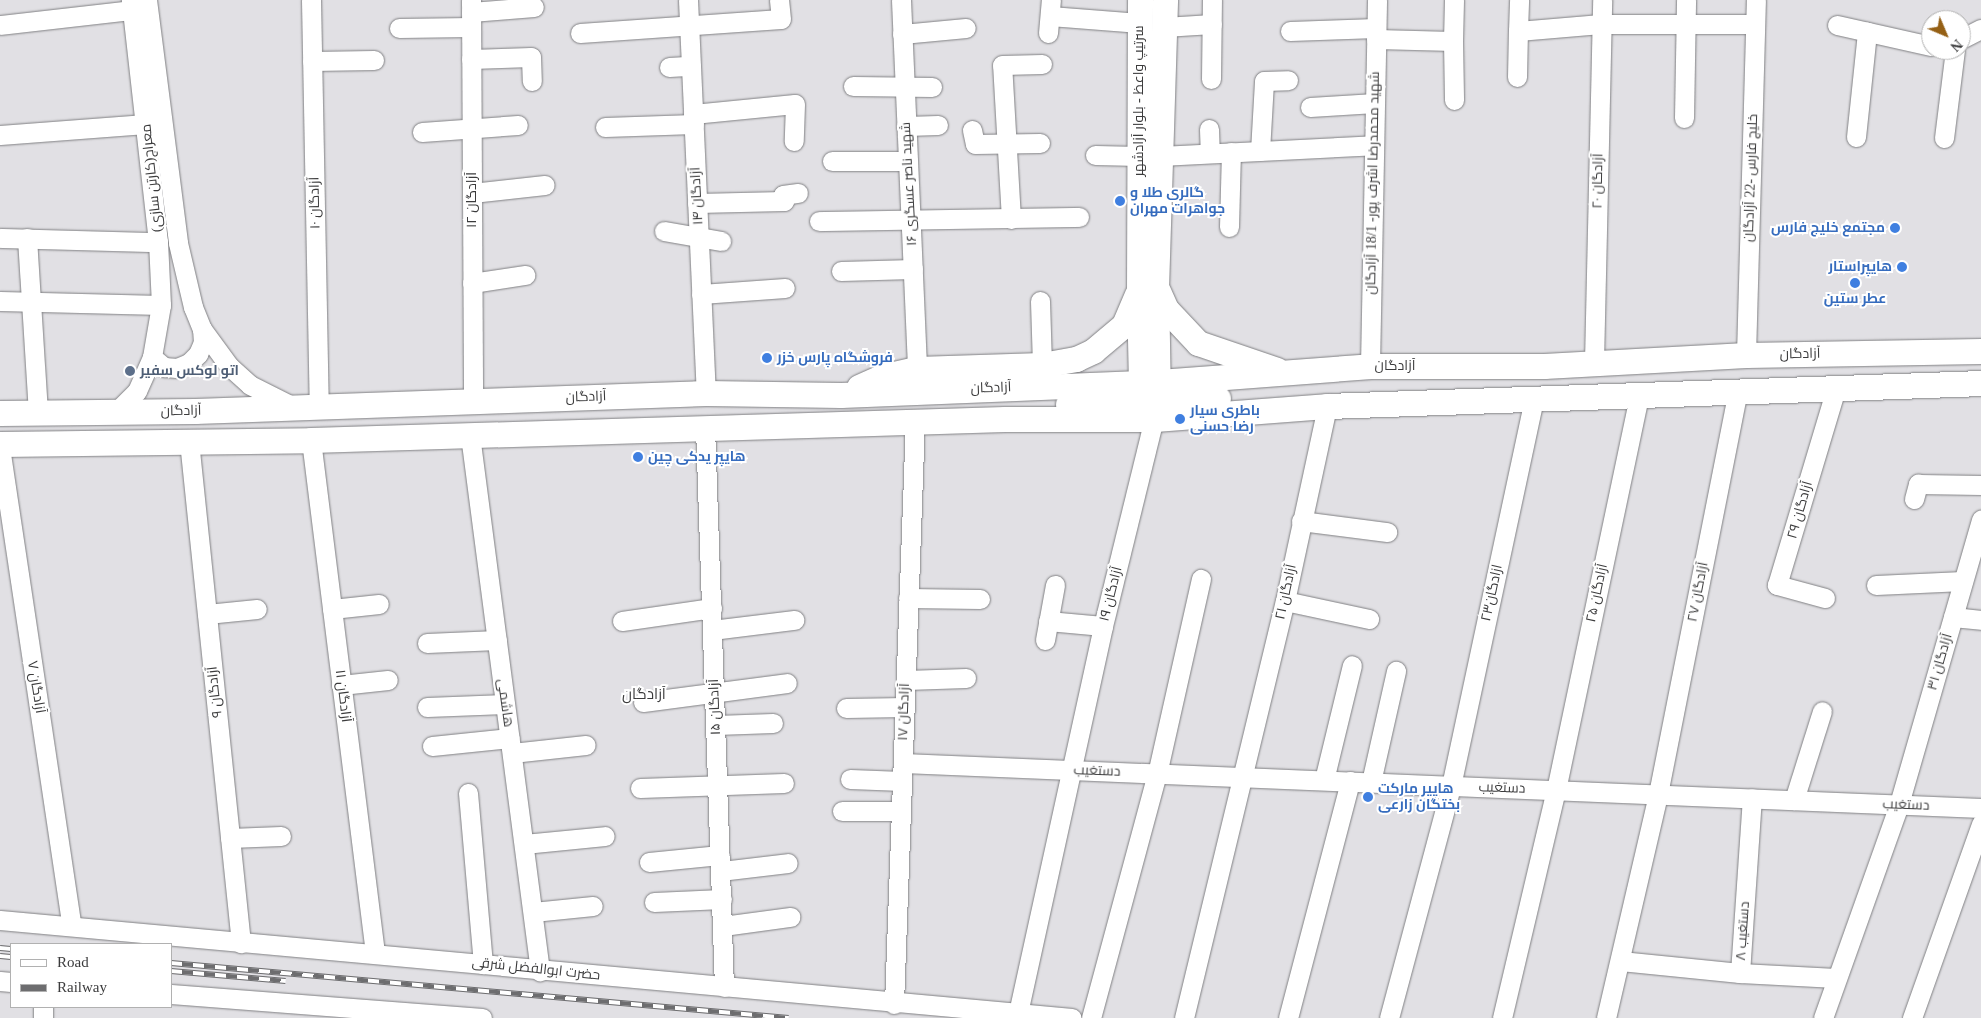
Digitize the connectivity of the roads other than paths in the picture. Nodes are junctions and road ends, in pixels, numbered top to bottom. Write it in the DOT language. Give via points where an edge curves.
graph roads {
  1 [pos="311,0"];
  2 [pos="688,0"];
  3 [pos="779,0"];
  4 [pos="900,0"];
  5 [pos="1165,0"];
  6 [pos="1212,0"];
  7 [pos="1376,0"];
  8 [pos="1454,0"];
  9 [pos="1520,0"];
  10 [pos="1602,0"];
  11 [pos="1686,0"];
  12 [pos="1756,0"];
  13 [pos="137,3"];
  14 [pos="534,7"];
  15 [pos="471,13"];
  16 [pos="1050,16"];
  17 [pos="1148,16"];
  18 [pos="1212,24"];
  19 [pos="1602,24"];
  20 [pos="1755,24"];
  21 [pos="0,25"];
  22 [pos="689,25"];
  23 [pos="1686,25"];
  24 [pos="1837,25"];
  25 [pos="399,28"];
  26 [pos="966,28"];
  27 [pos="1518,30"];
  28 [pos="1290,31"];
  29 [pos="1867,32"];
  30 [pos="580,33"];
  31 [pos="902,34"];
  32 [pos="1376,34"];
  33 [pos="1453,41"];
  34 [pos="1921,44"];
  35 [pos="471,59"];
  36 [pos="374,60"];
  37 [pos="1954,60"];
  38 [pos="312,62"];
  39 [pos="1042,64"];
  40 [pos="691,66"];
  41 [pos="669,67"];
  42 [pos="1517,77"];
  43 [pos="1211,79"];
  44 [pos="1288,80"];
  45 [pos="532,81"];
  46 [pos="853,86"];
  47 [pos="904,86"];
  48 [pos="932,87"];
  49 [pos="1454,100"];
  50 [pos="1375,103"];
  51 [pos="1310,107"];
  52 [pos="1684,118"];
  53 [pos="693,119"];
  54 [pos="146,124"];
  55 [pos="518,125"];
  56 [pos="938,125"];
  57 [pos="906,126"];
  58 [pos="605,127"];
  59 [pos="472,128"];
  60 [pos="1209,129"];
  61 [pos="972,130"];
  62 [pos="422,132"];
  63 [pos="0,135"];
  64 [pos="1856,137"];
  65 [pos="1944,138"];
  66 [pos="794,141"];
  67 [pos="1008,143"];
  68 [pos="1040,143"];
  69 [pos="1374,145"];
  70 [pos="1260,151"];
  71 [pos="1231,152"];
  72 [pos="1210,153"];
  73 [pos="1095,155"];
  74 [pos="1150,156"];
  75 [pos="832,161"];
  76 [pos="908,161"];
  77 [pos="545,185"];
  78 [pos="472,193"];
  79 [pos="798,193"];
  80 [pos="697,203"];
  81 [pos="1080,216"];
  82 [pos="910,218"];
  83 [pos="1011,219"];
  84 [pos="819,221"];
  85 [pos="1232,228"];
  86 [pos="664,231"];
  87 [pos="0,238"];
  88 [pos="27,238"];
  89 [pos="699,239"];
  90 [pos="721,241"];
  91 [pos="158,242"];
  92 [pos="913,269"];
  93 [pos="841,271"];
  94 [pos="525,275"];
  95 [pos="472,283"];
  96 [pos="785,288"];
  97 [pos="1147,290"];
  98 [pos="701,294"];
  99 [pos="0,301"];
  100 [pos="32,301"];
  101 [pos="1040,301"];
  102 [pos="161,304"];
  103 [pos="202,329"];
  104 [pos="1981,350"];
  105 [pos="1746,355"];
  106 [pos="152,357"];
  107 [pos="1594,362"];
  108 [pos="1042,365"];
  109 [pos="1370,366"];
  110 [pos="917,369"];
  111 [pos="1284,373"];
  112 [pos="1981,383"];
  113 [pos="1836,388"];
  114 [pos="1738,390"];
  115 [pos="706,393"];
  116 [pos="841,394"];
  117 [pos="650,395"];
  118 [pos="1638,395"];
  119 [pos="591,397"];
  120 [pos="1150,397"];
  121 [pos="1534,399"];
  122 [pos="473,401"];
  123 [pos="307,407"];
  124 [pos="1318,407"];
  125 [pos="0,412"];
  126 [pos="38,412"];
  127 [pos="118,412"];
  128 [pos="915,421"];
  129 [pos="705,427"];
  130 [pos="645,429"];
  131 [pos="588,431"];
  132 [pos="470,435"];
  133 [pos="311,440"];
  134 [pos="189,441"];
  135 [pos="0,446"];
  136 [pos="1981,485"];
  137 [pos="1914,498"];
  138 [pos="1981,520"];
  139 [pos="1301,521"];
  140 [pos="1387,532"];
  141 [pos="1201,580"];
  142 [pos="1963,581"];
  143 [pos="1055,585"];
  144 [pos="1876,585"];
  145 [pos="908,598"];
  146 [pos="1825,598"];
  147 [pos="980,599"];
  148 [pos="1285,601"];
  149 [pos="379,604"];
  150 [pos="712,608"];
  151 [pos="257,609"];
  152 [pos="332,609"];
  153 [pos="207,614"];
  154 [pos="1953,617"];
  155 [pos="1370,619"];
  156 [pos="794,620"];
  157 [pos="1981,620"];
  158 [pos="622,621"];
  159 [pos="1048,621"];
  160 [pos="1103,626"];
  161 [pos="712,630"];
  162 [pos="497,640"];
  163 [pos="1045,640"];
  164 [pos="427,643"];
  165 [pos="1352,665"];
  166 [pos="1396,671"];
  167 [pos="966,678"];
  168 [pos="388,680"];
  169 [pos="906,680"];
  170 [pos="787,683"];
  171 [pos="342,684"];
  172 [pos="714,690"];
  173 [pos="643,702"];
  174 [pos="505,704"];
  175 [pos="427,708"];
  176 [pos="846,708"];
  177 [pos="905,708"];
  178 [pos="1822,711"];
  179 [pos="773,723"];
  180 [pos="716,725"];
  181 [pos="432,746"];
  182 [pos="511,746"];
  183 [pos="586,746"];
  184 [pos="1071,770"];
  185 [pos="902,772"];
  186 [pos="1157,774"];
  187 [pos="1241,777"];
  188 [pos="850,779"];
  189 [pos="1324,780"];
  190 [pos="1350,782"];
  191 [pos="1371,782"];
  192 [pos="784,784"];
  193 [pos="718,785"];
  194 [pos="1450,786"];
  195 [pos="640,788"];
  196 [pos="1556,790"];
  197 [pos="468,794"];
  198 [pos="1658,794"];
  199 [pos="1752,798"];
  200 [pos="1794,800"];
  201 [pos="1898,804"];
  202 [pos="1981,808"];
  203 [pos="842,811"];
  204 [pos="901,812"];
  205 [pos="1981,824"];
  206 [pos="281,836"];
  207 [pos="605,836"];
  208 [pos="230,838"];
  209 [pos="524,844"];
  210 [pos="649,862"];
  211 [pos="720,863"];
  212 [pos="788,863"];
  213 [pos="722,899"];
  214 [pos="654,902"];
  215 [pos="593,906"];
  216 [pos="533,912"];
  217 [pos="790,917"];
  218 [pos="0,920"];
  219 [pos="72,926"];
  220 [pos="723,926"];
  221 [pos="241,943"];
  222 [pos="375,953"];
  223 [pos="1620,961"];
  224 [pos="483,964"];
  225 [pos="540,971"];
  226 [pos="1740,973"];
  227 [pos="1836,978"];
  228 [pos="724,986"];
  229 [pos="172,994"];
  230 [pos="894,1004"];
  231 [pos="1018,1013"];
  232 [pos="482,1018"];
  233 [pos="1072,1018"];
  234 [pos="1091,1018"];
  235 [pos="1184,1018"];
  236 [pos="1288,1018"];
  237 [pos="1388,1018"];
  238 [pos="1502,1018"];
  239 [pos="1606,1018"];
  240 [pos="1823,1018"];
  241 [pos="1912,1018"];
  1 -- 38 [label="street, ۱۰ آزادگان"];
  2 -- 22 [label="street, ۱۴ آزادگان"];
  3 -- 22 [label="street" via="781,19"];
  4 -- 31 [label="street, ۱۶ شهید ناصر عسگری"];
  5 -- 17 [label="main road, سرتیپ واعظ - بلوار آزادشهر"];
  6 -- 18 [label="street"];
  7 -- 32 [label="street, شهید محمدرضا اشرف پور- 18/1 آزادگان"];
  8 -- 33 [label="street"];
  9 -- 27 [label="street"];
  10 -- 19 [label="street, ۲۰ آزادگان"];
  11 -- 23 [label="street"];
  12 -- 20 [label="street, خلیج فارس -22 آزادگان"];
  13 -- 21 [label="street"];
  13 -- 54 [label="street, معراج(کارتن سازی)"];
  13 -- 103 [label="street, معراج(کارتن سازی)" via="178,243 193,307"];
  14 -- 15 [label="street"];
  15 -- 25 [label="street"];
  15 -- 35 [label="street, ۱۲ آزادگان"];
  16 -- 17 [label="street"];
  17 -- 18 [label="street"];
  17 -- 74 [label="main road, سرتیپ واعظ - بلوار آزادشهر"];
  18 -- 43 [label="street"];
  19 -- 23 [label="street"];
  19 -- 27 [label="street"];
  19 -- 107 [label="street, ۲۰ آزادگان"];
  20 -- 23 [label="street"];
  20 -- 105 [label="street, خلیج فارس -22 آزادگان"];
  22 -- 30 [label="street"];
  22 -- 40 [label="street, ۱۴ آزادگان"];
  23 -- 52 [label="street"];
  24 -- 29 [label="street"];
  26 -- 31 [label="street"];
  27 -- 42 [label="street"];
  28 -- 32 [label="street"];
  29 -- 34 [label="street"];
  29 -- 64 [label="street"];
  31 -- 47 [label="street, ۱۶ شهید ناصر عسگری"];
  32 -- 33 [label="street"];
  32 -- 50 [label="street, شهید محمدرضا اشرف پور- 18/1 آزادگان"];
  33 -- 49 [label="street"];
  35 -- 45 [label="street" via="531,54"];
  35 -- 59 [label="street, ۱۲ آزادگان"];
  36 -- 38 [label="street"];
  37 -- 65 [label="street"];
  38 -- 123 [label="street, ۱۰ آزادگان"];
  39 -- 67 [label="street" via="1002,65"];
  40 -- 41 [label="street"];
  40 -- 53 [label="street, ۱۴ آزادگان"];
  44 -- 70 [label="street" via="1264,81"];
  46 -- 47 [label="street"];
  47 -- 48 [label="street"];
  47 -- 57 [label="street, ۱۶ شهید ناصر عسگری"];
  50 -- 51 [label="street"];
  50 -- 69 [label="street, شهید محمدرضا اشرف پور- 18/1 آزادگان"];
  53 -- 58 [label="street"];
  53 -- 66 [label="street" via="796,104"];
  53 -- 80 [label="street, ۱۴ آزادگان"];
  54 -- 63 [label="street"];
  54 -- 91 [label="street, معراج(کارتن سازی)"];
  55 -- 59 [label="street"];
  56 -- 57 [label="street"];
  57 -- 76 [label="street, ۱۶ شهید ناصر عسگری"];
  59 -- 62 [label="street"];
  59 -- 78 [label="street, ۱۲ آزادگان"];
  60 -- 72 [label="street"];
  61 -- 67 [label="street" via="975,144"];
  67 -- 68 [label="street"];
  67 -- 83 [label="street"];
  69 -- 70 [label="street"];
  69 -- 109 [label="street, شهید محمدرضا اشرف پور- 18/1 آزادگان"];
  70 -- 71 [label="street"];
  71 -- 72 [label="street"];
  71 -- 85 [label="street"];
  72 -- 74 [label="street"];
  73 -- 74 [label="street"];
  74 -- 97 [label="main road, سرتیپ واعظ - بلوار آزادشهر"];
  75 -- 76 [label="street"];
  76 -- 82 [label="street, ۱۶ شهید ناصر عسگری"];
  77 -- 78 [label="street"];
  78 -- 95 [label="street, ۱۲ آزادگان"];
  79 -- 80 [label="street" via="783,195 784,201"];
  80 -- 89 [label="street, ۱۴ آزادگان"];
  81 -- 83 [label="street"];
  82 -- 83 [label="street"];
  82 -- 84 [label="street"];
  82 -- 92 [label="street, ۱۶ شهید ناصر عسگری"];
  86 -- 89 [label="street"];
  87 -- 88 [label="street"];
  88 -- 91 [label="street"];
  88 -- 100 [label="street"];
  89 -- 90 [label="street"];
  89 -- 98 [label="street, ۱۴ آزادگان"];
  91 -- 102 [label="street, معراج(کارتن سازی)"];
  92 -- 93 [label="street"];
  92 -- 110 [label="street, ۱۶ شهید ناصر عسگری"];
  94 -- 95 [label="street"];
  95 -- 122 [label="street, ۱۲ آزادگان"];
  96 -- 98 [label="street"];
  97 -- 108 [label="main road" via="1124,325 1093,352 1076,359"];
  97 -- 111 [label="main road" via="1198,343"];
  97 -- 120 [label="main road, سرتیپ واعظ - بلوار آزادشهر"];
  98 -- 115 [label="street, ۱۴ آزادگان"];
  99 -- 100 [label="street"];
  100 -- 102 [label="street"];
  100 -- 126 [label="street"];
  101 -- 108 [label="street"];
  102 -- 106 [label="street, معراج(کارتن سازی)"];
  103 -- 106 [label="street" via="203,342 189,364 177,368 164,367"];
  103 -- 123 [label="street, معراج(کارتن سازی)" via="229,366 250,385"];
  104 -- 105 [label="main road, آزادگان"];
  105 -- 107 [label="main road, آزادگان"];
  106 -- 127 [label="street, معراج(کارتن سازی)" via="137,390"];
  107 -- 109 [label="main road, آزادگان" via="1544,366"];
  108 -- 110 [label="main road"];
  109 -- 111 [label="main road, آزادگان"];
  110 -- 116 [label="main road" via="881,377"];
  111 -- 120 [label="main road, آزادگان"];
  112 -- 113 [label="main road, آزادگان"];
  113 -- 114 [label="main road, آزادگان"];
  113 -- 146 [label="street, ۲۹ آزادگان" via="1777,585"];
  114 -- 118 [label="main road, آزادگان"];
  114 -- 198 [label="street, ۲۷ آزادگان"];
  115 -- 116 [label="main road, آزادگان"];
  115 -- 117 [label="main road, آزادگان"];
  116 -- 120 [label="main road, آزادگان"];
  117 -- 119 [label="main road, آزادگان"];
  117 -- 130 [label="main road" via="638,409 638,418"];
  118 -- 121 [label="main road, آزادگان"];
  118 -- 196 [label="street, ۲۵ آزادگان"];
  119 -- 122 [label="main road, آزادگان"];
  119 -- 131 [label="main road" via="602,413 598,423"];
  120 -- 124 [label="main road, آزادگان"];
  120 -- 128 [label="main road, آزادگان" via="1004,419"];
  120 -- 160 [label="street, ۱۹ آزادگان"];
  121 -- 124 [label="main road, آزادگان"];
  121 -- 194 [label="street, ۲۳ازادگان"];
  122 -- 123 [label="main road, آزادگان"];
  123 -- 127 [label="main road, آزادگان"];
  124 -- 139 [label="street, ۲۱ آزادگان"];
  125 -- 126 [label="main road, آزادگان"];
  126 -- 127 [label="main road, آزادگان"];
  128 -- 129 [label="main road, آزادگان"];
  128 -- 145 [label="street, ۱۷ آزادگان"];
  129 -- 130 [label="main road, آزادگان"];
  129 -- 150 [label="street, ۱۵ آزادگان"];
  130 -- 131 [label="main road, آزادگان"];
  131 -- 132 [label="main road, آزادگان"];
  132 -- 133 [label="main road, آزادگان"];
  132 -- 162 [label="street, هاشمی"];
  133 -- 134 [label="main road, آزادگان"];
  133 -- 152 [label="street, ۱۱ آزادگان"];
  134 -- 135 [label="main road, آزادگان"];
  134 -- 153 [label="street, ۹ آزادگان"];
  135 -- 219 [label="street, ۷ آزادگان"];
  136 -- 137 [label="street" via="1918,484"];
  138 -- 142 [label="street, ۳۱ آزادگان"];
  139 -- 140 [label="street"];
  139 -- 148 [label="street, ۲۱ آزادگان"];
  141 -- 186 [label="street"];
  142 -- 144 [label="street"];
  142 -- 154 [label="street, ۳۱ آزادگان"];
  143 -- 159 [label="street"];
  145 -- 147 [label="street"];
  145 -- 169 [label="street, ۱۷ آزادگان"];
  148 -- 155 [label="street"];
  148 -- 187 [label="street, ۲۱ آزادگان"];
  149 -- 152 [label="street"];
  150 -- 158 [label="street"];
  150 -- 161 [label="street, ۱۵ آزادگان"];
  151 -- 153 [label="street"];
  152 -- 171 [label="street, ۱۱ آزادگان"];
  153 -- 208 [label="street, ۹ آزادگان"];
  154 -- 157 [label="street"];
  154 -- 201 [label="street, ۳۱ آزادگان"];
  156 -- 161 [label="street"];
  159 -- 160 [label="street"];
  159 -- 163 [label="street"];
  160 -- 184 [label="street, ۱۹ آزادگان"];
  161 -- 172 [label="street, ۱۵ آزادگان"];
  162 -- 164 [label="street"];
  162 -- 174 [label="street, هاشمی"];
  165 -- 189 [label="street"];
  166 -- 191 [label="street"];
  167 -- 169 [label="street"];
  168 -- 171 [label="street"];
  169 -- 177 [label="street, ۱۷ آزادگان"];
  170 -- 172 [label="street"];
  171 -- 222 [label="street, ۱۱ آزادگان"];
  172 -- 173 [label="street"];
  172 -- 180 [label="street, ۱۵ آزادگان"];
  174 -- 175 [label="street"];
  174 -- 182 [label="street, هاشمی"];
  176 -- 177 [label="street"];
  177 -- 185 [label="street, ۱۷ آزادگان"];
  178 -- 200 [label="street"];
  179 -- 180 [label="street"];
  180 -- 193 [label="street, ۱۵ آزادگان"];
  181 -- 182 [label="street"];
  182 -- 183 [label="street"];
  182 -- 209 [label="street, هاشمی"];
  184 -- 185 [label="street, دستغیب"];
  184 -- 186 [label="street, دستغیب"];
  184 -- 231 [label="street, ۱۹ آزادگان"];
  185 -- 188 [label="street, دستغیب"];
  185 -- 204 [label="street, ۱۷ آزادگان"];
  186 -- 187 [label="street, دستغیب"];
  186 -- 234 [label="street"];
  187 -- 189 [label="street, دستغیب"];
  187 -- 235 [label="street, ۲۱ آزادگان"];
  189 -- 190 [label="street, دستغیب"];
  190 -- 191 [label="street, دستغیب"];
  190 -- 236 [label="street"];
  191 -- 194 [label="street, دستغیب"];
  192 -- 193 [label="street"];
  193 -- 195 [label="street"];
  193 -- 211 [label="street, ۱۵ آزادگان"];
  194 -- 196 [label="street, دستغیب"];
  194 -- 237 [label="street, ۲۳ازادگان"];
  196 -- 198 [label="street, دستغیب"];
  196 -- 238 [label="street, ۲۵ آزادگان"];
  197 -- 224 [label="street"];
  198 -- 199 [label="street, دستغیب"];
  198 -- 223 [label="street, ۲۷ آزادگان"];
  199 -- 200 [label="street, دستغیب"];
  199 -- 226 [label="street, دستغیب ۸"];
  200 -- 201 [label="street, دستغیب"];
  201 -- 202 [label="street, دستغیب"];
  201 -- 227 [label="street, ۳۱ آزادگان"];
  203 -- 204 [label="street"];
  204 -- 230 [label="street, ۱۷ آزادگان"];
  205 -- 241 [label="street"];
  206 -- 208 [label="street"];
  207 -- 209 [label="street"];
  208 -- 221 [label="street, ۹ آزادگان"];
  209 -- 216 [label="street, هاشمی"];
  210 -- 211 [label="street"];
  211 -- 212 [label="street"];
  211 -- 213 [label="street, ۱۵ آزادگان"];
  213 -- 214 [label="street"];
  213 -- 220 [label="street, ۱۵ آزادگان"];
  215 -- 216 [label="street"];
  216 -- 225 [label="street, هاشمی"];
  217 -- 220 [label="street"];
  218 -- 219 [label="street, حضرت ابوالفضل شرقی"];
  219 -- 221 [label="street, حضرت ابوالفضل شرقی"];
  220 -- 228 [label="street, ۱۵ آزادگان"];
  221 -- 222 [label="street, حضرت ابوالفضل شرقی"];
  222 -- 224 [label="street, حضرت ابوالفضل شرقی"];
  223 -- 226 [label="street, دستغیب ۸"];
  223 -- 239 [label="street, ۲۷ آزادگان"];
  224 -- 225 [label="street, حضرت ابوالفضل شرقی"];
  225 -- 228 [label="street, حضرت ابوالفضل شرقی"];
  226 -- 227 [label="street"];
  227 -- 240 [label="street, ۳۱ آزادگان"];
  228 -- 230 [label="street, حضرت ابوالفضل شرقی"];
  229 -- 232 [label="street"];
  230 -- 231 [label="street, حضرت ابوالفضل شرقی"];
  231 -- 233 [label="street, حضرت ابوالفضل شرقی"];
}
